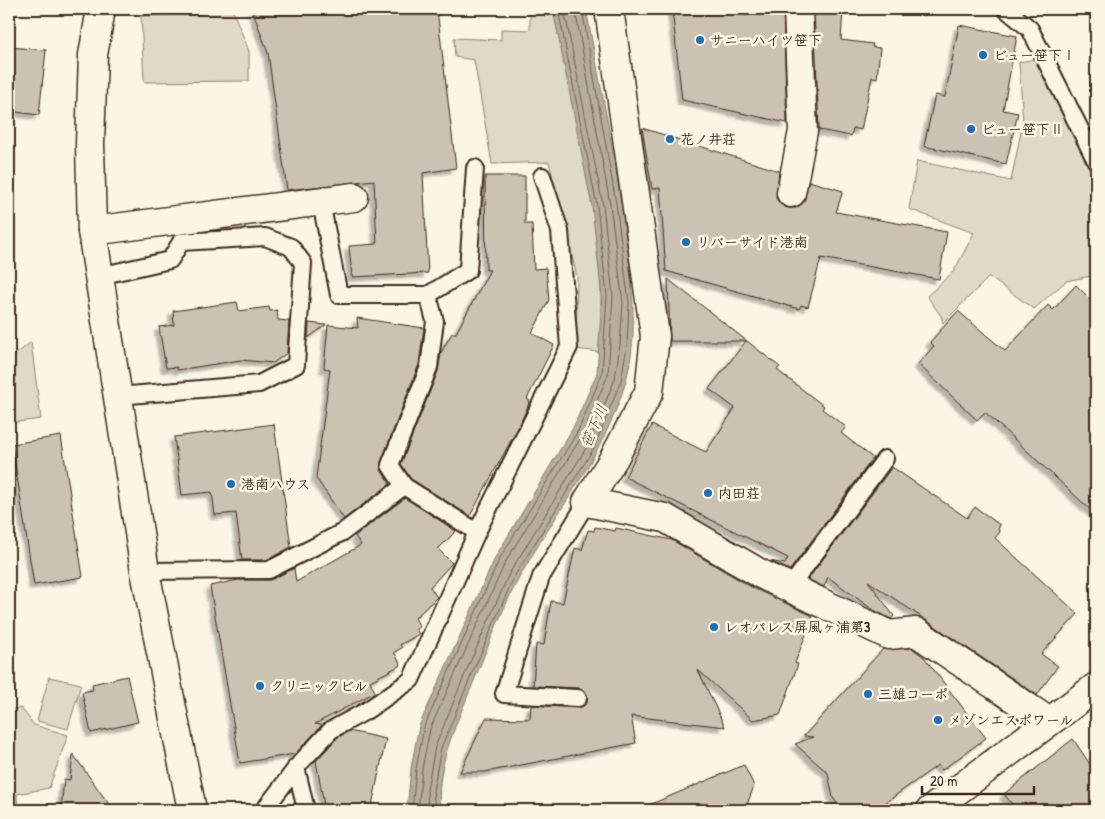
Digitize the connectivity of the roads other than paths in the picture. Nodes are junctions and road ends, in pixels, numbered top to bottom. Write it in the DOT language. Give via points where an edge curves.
graph roads {
  1 [pos="101,9"];
  2 [pos="609,9"];
  3 [pos="798,9"];
  4 [pos="1006,9"];
  5 [pos="1096,161"];
  6 [pos="475,168"];
  7 [pos="542,176"];
  8 [pos="791,193"];
  9 [pos="354,197"];
  10 [pos="321,202"];
  11 [pos="92,230"];
  12 [pos="99,276"];
  13 [pos="428,295"];
  14 [pos="118,396"];
  15 [pos="885,459"];
  16 [pos="404,486"];
  17 [pos="587,502"];
  18 [pos="477,532"];
  19 [pos="145,571"];
  20 [pos="790,587"];
  21 [pos="1096,687"];
  22 [pos="578,698"];
  23 [pos="1048,721"];
  24 [pos="296,767"];
  25 [pos="192,810"];
  26 [pos="264,810"];
  27 [pos="306,810"];
  28 [pos="931,810"];
  1 -- 11 [label="street" via="93,55"];
  2 -- 17 [label="street" via="655,336 649,392"];
  3 -- 8 [label="street" via="803,131"];
  4 -- 5 [label="lane" via="1030,29"];
  6 -- 13 [label="lane" via="468,270"];
  7 -- 18 [label="lane" via="560,231 569,347"];
  9 -- 10 [label="street"];
  10 -- 11 [label="street"];
  10 -- 13 [label="lane" via="339,294"];
  11 -- 12 [label="street"];
  12 -- 14 [label="street"];
  12 -- 14 [label="lane" via="170,260 181,242 265,236 290,247 303,263 296,366 259,384"];
  13 -- 16 [label="lane" via="435,321 429,367 390,465"];
  14 -- 19 [label="street"];
  15 -- 20 [label="lane"];
  16 -- 18 [label="lane"];
  16 -- 19 [label="lane" via="343,532 269,570"];
  17 -- 20 [label="street" via="666,518 761,574"];
  17 -- 22 [label="lane" via="541,577 504,694"];
  18 -- 24 [label="lane" via="411,680 332,730"];
  19 -- 25 [label="street"];
  20 -- 23 [label="street" via="889,635 916,632"];
  21 -- 23 [label="street"];
  23 -- 28 [label="street"];
  24 -- 26 [label="lane"];
  24 -- 27 [label="lane"];
}
